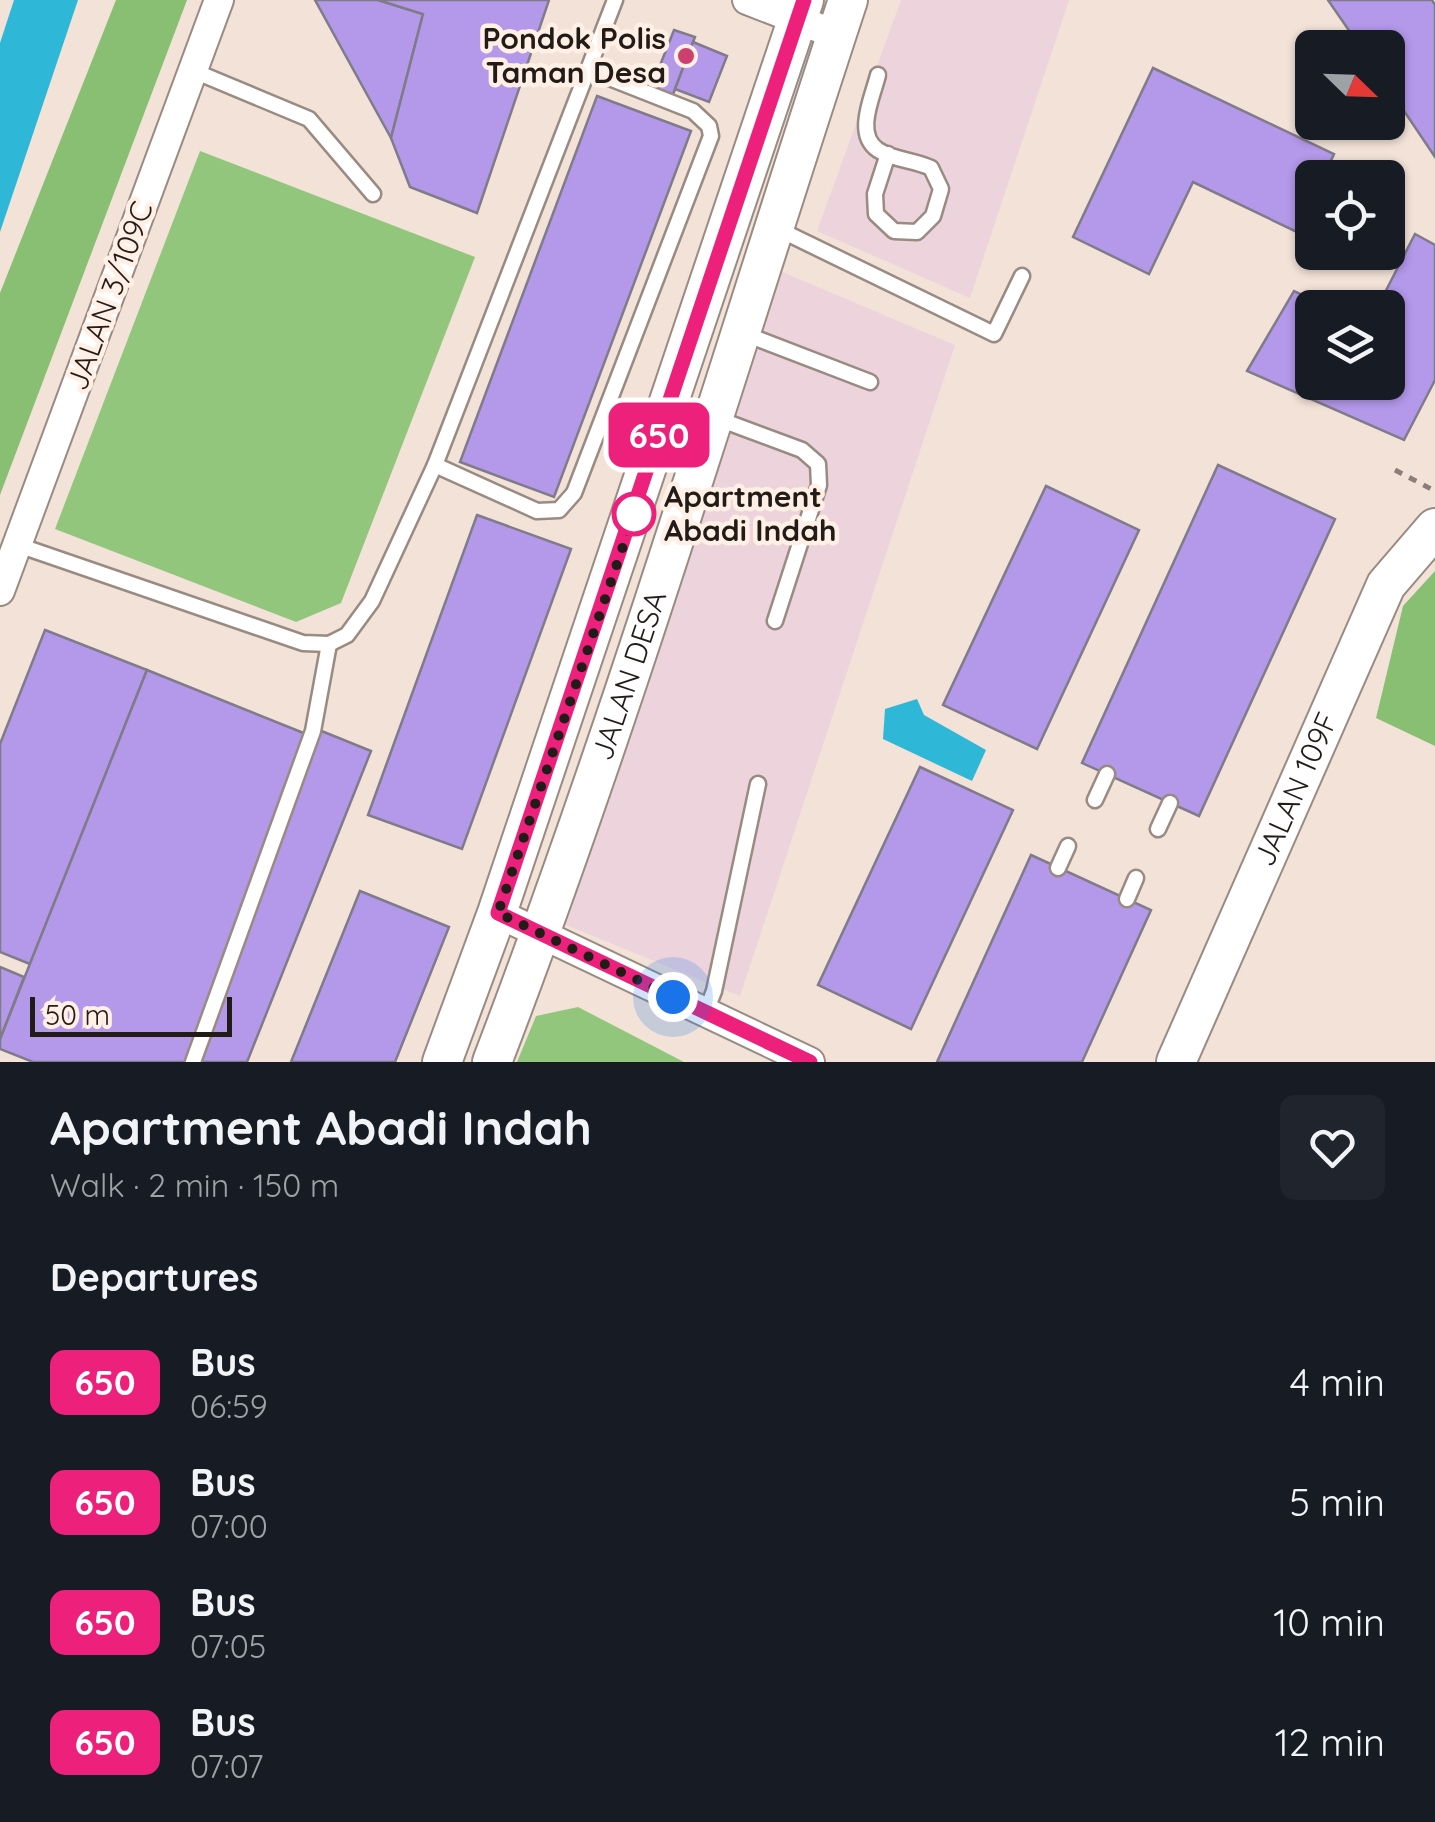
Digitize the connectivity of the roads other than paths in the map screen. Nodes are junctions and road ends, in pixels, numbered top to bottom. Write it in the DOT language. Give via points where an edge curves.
graph roads {
  1 [pos="218,0"];
  2 [pos="615,0"];
  3 [pos="747,0"];
  4 [pos="801,10"];
  5 [pos="842,18"];
  6 [pos="589,70"];
  7 [pos="194,71"];
  8 [pos="878,75"];
  9 [pos="888,154"];
  10 [pos="372,194"];
  11 [pos="775,228"];
  12 [pos="1022,276"];
  13 [pos="742,333"];
  14 [pos="870,382"];
  15 [pos="715,417"];
  16 [pos="435,465"];
  17 [pos="1435,528"];
  18 [pos="18,545"];
  19 [pos="0,592"];
  20 [pos="775,620"];
  21 [pos="328,644"];
  22 [pos="1107,774"];
  23 [pos="758,784"];
  24 [pos="1095,800"];
  25 [pos="1170,803"];
  26 [pos="1158,828"];
  27 [pos="1068,846"];
  28 [pos="1058,868"];
  29 [pos="1136,878"];
  30 [pos="1127,899"];
  31 [pos="498,913"];
  32 [pos="541,934"];
  33 [pos="706,1012"];
  34 [pos="782,1056"];
  35 [pos="193,1062"];
  36 [pos="442,1062"];
  37 [pos="492,1062"];
  38 [pos="810,1062"];
  39 [pos="1176,1062"];
  1 -- 7 [label="street, JALAN 3/109C"];
  2 -- 6 [label="lane"];
  3 -- 4 [label="street"];
  4 -- 5 [label="street"];
  4 -- 31 [label="main road, JALAN DESA"];
  5 -- 11 [label="main road, JALAN DESA"];
  6 -- 16 [label="lane"];
  6 -- 16 [label="lane" via="693,110 711,136 589,457 568,504 548,512"];
  7 -- 10 [label="lane" via="309,119"];
  7 -- 18 [label="street, JALAN 3/109C"];
  8 -- 9 [label="lane" via="865,128 868,140"];
  9 -- 9 [label="lane" via="920,162 938,177 942,188 933,216 917,232 894,231 876,214"];
  11 -- 12 [label="lane" via="994,334"];
  11 -- 13 [label="main road, JALAN DESA"];
  13 -- 14 [label="lane"];
  13 -- 15 [label="main road, JALAN DESA"];
  15 -- 20 [label="lane" via="802,450 818,464 819,486"];
  15 -- 32 [label="main road, JALAN DESA"];
  16 -- 21 [label="lane" via="360,622"];
  17 -- 39 [label="main road, JALAN 109F" via="1386,585"];
  18 -- 19 [label="street, JALAN 3/109C"];
  18 -- 21 [label="lane" via="304,644"];
  21 -- 35 [label="lane" via="313,731"];
  22 -- 24 [label="lane"];
  23 -- 33 [label="lane"];
  25 -- 26 [label="lane"];
  27 -- 28 [label="lane"];
  29 -- 30 [label="lane"];
  31 -- 32 [label="street"];
  31 -- 36 [label="main road, JALAN DESA"];
  32 -- 33 [label="street"];
  32 -- 37 [label="main road, JALAN DESA"];
  33 -- 34 [label="street"];
  34 -- 38 [label="street"];
}
